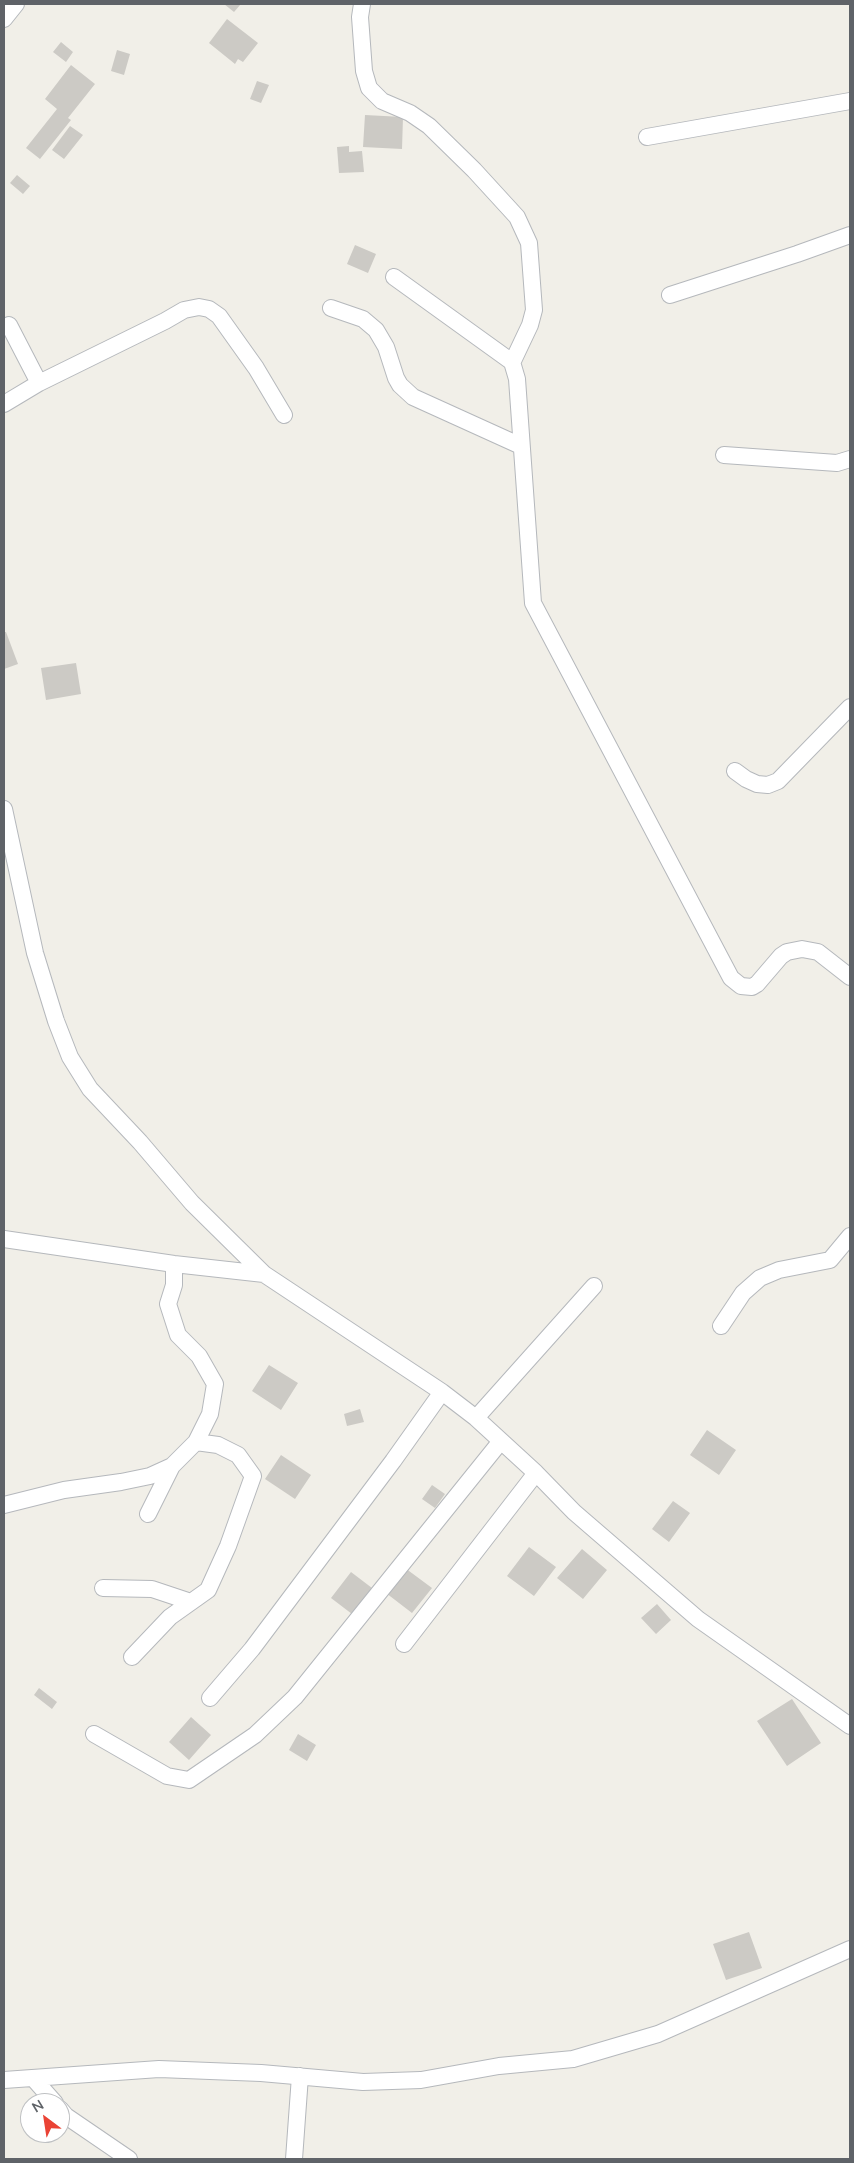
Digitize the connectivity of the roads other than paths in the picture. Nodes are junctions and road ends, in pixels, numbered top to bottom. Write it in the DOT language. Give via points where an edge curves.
graph roads {
  1 [pos="16,4"];
  2 [pos="362,4"];
  3 [pos="4,18"];
  4 [pos="850,101"];
  5 [pos="647,138"];
  6 [pos="850,234"];
  7 [pos="394,277"];
  8 [pos="670,295"];
  9 [pos="331,308"];
  10 [pos="9,325"];
  11 [pos="512,363"];
  12 [pos="39,383"];
  13 [pos="4,404"];
  14 [pos="284,414"];
  15 [pos="521,446"];
  16 [pos="724,454"];
  17 [pos="850,459"];
  18 [pos="850,707"];
  19 [pos="735,771"];
  20 [pos="4,809"];
  21 [pos="9,854"];
  22 [pos="850,977"];
  23 [pos="850,1236"];
  24 [pos="4,1239"];
  25 [pos="174,1264"];
  26 [pos="264,1274"];
  27 [pos="594,1286"];
  28 [pos="721,1326"];
  29 [pos="442,1392"];
  30 [pos="476,1418"];
  31 [pos="501,1441"];
  32 [pos="196,1442"];
  33 [pos="172,1466"];
  34 [pos="536,1473"];
  35 [pos="4,1505"];
  36 [pos="148,1514"];
  37 [pos="103,1588"];
  38 [pos="191,1602"];
  39 [pos="404,1644"];
  40 [pos="132,1657"];
  41 [pos="210,1698"];
  42 [pos="850,1726"];
  43 [pos="94,1734"];
  44 [pos="850,1949"];
  45 [pos="300,2076"];
  46 [pos="34,2078"];
  47 [pos="4,2080"];
  48 [pos="47,2093"];
  49 [pos="70,2119"];
  50 [pos="129,2159"];
  51 [pos="294,2159"];
  1 -- 3 [label="street"];
  2 -- 11 [label="street" via="364,70 366,82 373,93 428,126 474,170 516,217 529,243 534,310"];
  4 -- 5 [label="street"];
  6 -- 8 [label="street"];
  7 -- 11 [label="street"];
  9 -- 15 [label="street" via="363,319 376,330 400,386 413,397"];
  10 -- 12 [label="street"];
  11 -- 15 [label="street" via="517,379"];
  12 -- 13 [label="street"];
  12 -- 14 [label="street" via="189,308 204,307 219,316"];
  15 -- 22 [label="street" via="533,603 731,978 741,986 752,987 781,956 802,948 818,952"];
  16 -- 17 [label="street" via="838,463"];
  18 -- 19 [label="street" via="778,781 768,785 757,784"];
  20 -- 21 [label="street"];
  21 -- 26 [label="street" via="35,952 70,1058 90,1089 192,1204"];
  23 -- 28 [label="street" via="830,1260 779,1270 760,1278 743,1293"];
  24 -- 25 [label="street"];
  25 -- 26 [label="street"];
  25 -- 32 [label="street" via="174,1285 168,1304 178,1335 199,1356 215,1384 210,1414"];
  26 -- 29 [label="street"];
  27 -- 30 [label="street"];
  29 -- 30 [label="street"];
  29 -- 41 [label="street" via="252,1649"];
  30 -- 31 [label="street"];
  31 -- 34 [label="street"];
  31 -- 43 [label="street" via="295,1697 255,1735 189,1780 168,1776"];
  32 -- 33 [label="street"];
  32 -- 38 [label="street" via="218,1444 238,1454 253,1476 208,1590"];
  33 -- 35 [label="street" via="150,1476 64,1490"];
  33 -- 36 [label="street"];
  34 -- 39 [label="street"];
  34 -- 42 [label="street" via="574,1512 698,1619"];
  37 -- 38 [label="street" via="152,1589"];
  38 -- 40 [label="street" via="170,1617"];
  44 -- 45 [label="street" via="658,2034 573,2059 499,2066 422,2080 363,2082"];
  45 -- 46 [label="street" via="159,2069"];
  45 -- 51 [label="street"];
  46 -- 47 [label="street"];
  46 -- 48 [label="street"];
  49 -- 50 [label="street"];
}
